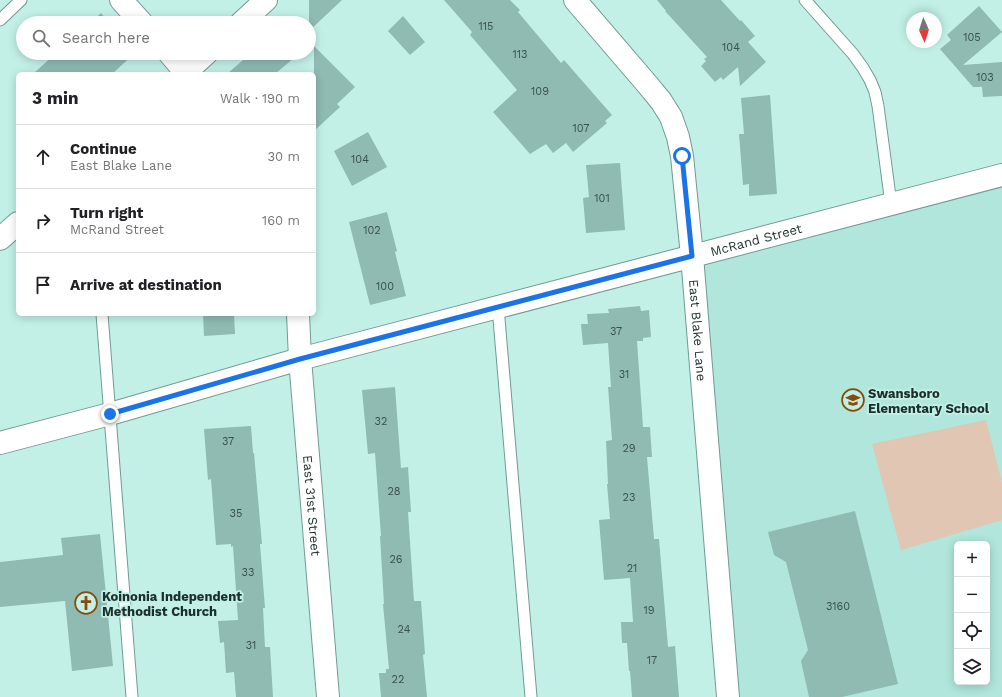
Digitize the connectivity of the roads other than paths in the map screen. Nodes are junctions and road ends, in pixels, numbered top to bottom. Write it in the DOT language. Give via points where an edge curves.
graph roads {
  1 [pos="21,0"];
  2 [pos="121,0"];
  3 [pos="266,0"];
  4 [pos="575,0"];
  5 [pos="805,0"];
  6 [pos="136,16"];
  7 [pos="249,16"];
  8 [pos="0,20"];
  9 [pos="175,60"];
  10 [pos="200,60"];
  11 [pos="185,72"];
  12 [pos="187,72"];
  13 [pos="1002,175"];
  14 [pos="891,204"];
  15 [pos="16,225"];
  16 [pos="0,239"];
  17 [pos="692,256"];
  18 [pos="498,307"];
  19 [pos="102,316"];
  20 [pos="298,316"];
  21 [pos="300,359"];
  22 [pos="110,414"];
  23 [pos="0,443"];
  24 [pos="132,697"];
  25 [pos="328,697"];
  26 [pos="531,697"];
  27 [pos="728,697"];
  1 -- 8 [label="lane"];
  2 -- 6 [label="street"];
  3 -- 7 [label="street"];
  4 -- 17 [label="street, East Blake Lane" via="672,117 682,156"];
  5 -- 14 [label="lane" via="853,54 870,80 878,106"];
  9 -- 11 [label="street"];
  10 -- 12 [label="street"];
  13 -- 14 [label="street, McRand Street"];
  14 -- 17 [label="street, McRand Street"];
  15 -- 16 [label="street"];
  17 -- 18 [label="street, McRand Street"];
  17 -- 27 [label="street, East Blake Lane"];
  18 -- 21 [label="street, McRand Street"];
  18 -- 26 [label="lane"];
  19 -- 22 [label="lane"];
  20 -- 21 [label="street, East 31st Street"];
  21 -- 22 [label="street, McRand Street"];
  21 -- 25 [label="street, East 31st Street"];
  22 -- 23 [label="street, McRand Street"];
  22 -- 24 [label="lane"];
}
